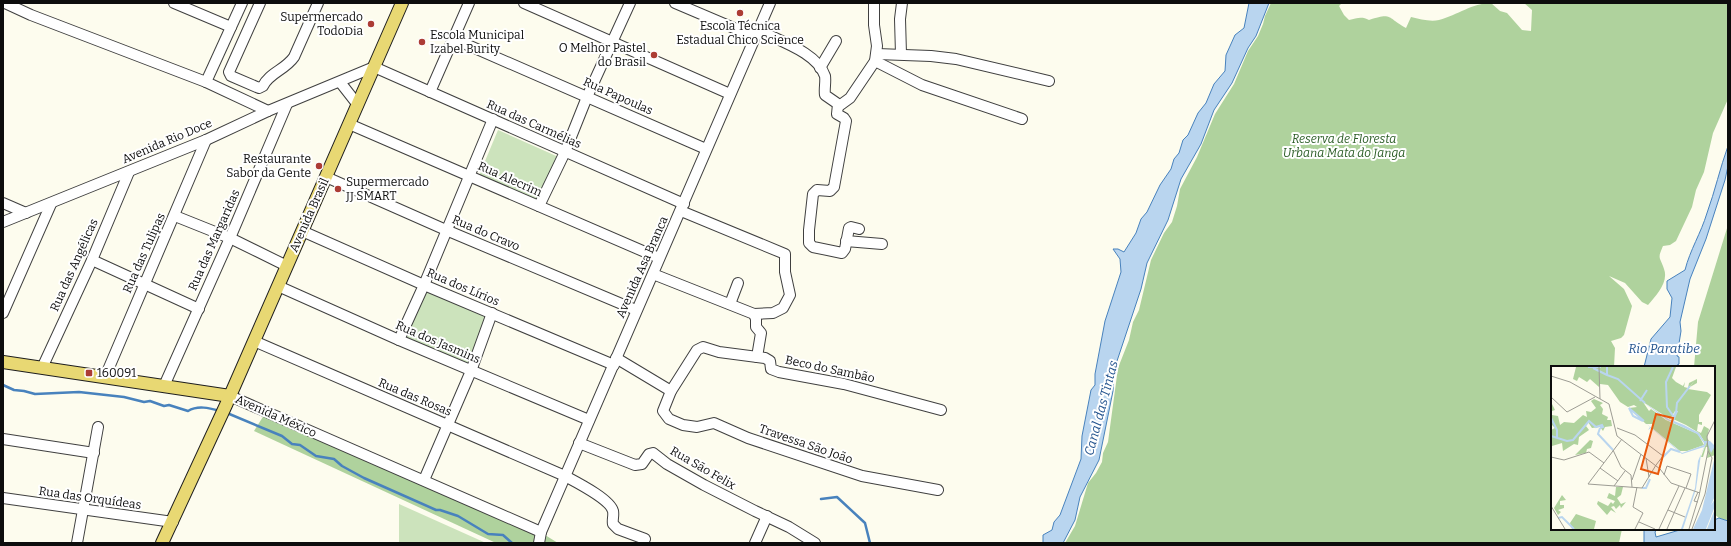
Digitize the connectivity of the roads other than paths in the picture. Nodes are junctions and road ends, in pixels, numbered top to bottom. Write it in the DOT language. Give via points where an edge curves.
graph roads {
  1 [pos="5,3"];
  2 [pos="174,3"];
  3 [pos="242,3"];
  4 [pos="260,3"];
  5 [pos="318,3"];
  6 [pos="402,3"];
  7 [pos="469,3"];
  8 [pos="524,3"];
  9 [pos="630,3"];
  10 [pos="675,3"];
  11 [pos="770,3"];
  12 [pos="874,3"];
  13 [pos="902,3"];
  14 [pos="231,27"];
  15 [pos="756,34"];
  16 [pos="454,39"];
  17 [pos="836,41"];
  18 [pos="613,42"];
  19 [pos="901,54"];
  20 [pos="876,57"];
  21 [pos="374,67"];
  22 [pos="820,68"];
  23 [pos="1049,81"];
  24 [pos="206,82"];
  25 [pos="340,82"];
  26 [pos="430,92"];
  27 [pos="730,94"];
  28 [pos="587,97"];
  29 [pos="287,104"];
  30 [pos="358,105"];
  31 [pos="839,106"];
  32 [pos="268,111"];
  33 [pos="493,119"];
  34 [pos="1022,119"];
  35 [pos="349,124"];
  36 [pos="206,140"];
  37 [pos="706,148"];
  38 [pos="565,152"];
  39 [pos="129,172"];
  40 [pos="470,175"];
  41 [pos="326,177"];
  42 [pos="3,203"];
  43 [pos="50,204"];
  44 [pos="539,206"];
  45 [pos="682,207"];
  46 [pos="26,213"];
  47 [pos="175,216"];
  48 [pos="3,222"];
  49 [pos="859,229"];
  50 [pos="446,230"];
  51 [pos="302,231"];
  52 [pos="230,238"];
  53 [pos="846,241"];
  54 [pos="882,244"];
  55 [pos="660,258"];
  56 [pos="92,260"];
  57 [pos="287,266"];
  58 [pos="653,274"];
  59 [pos="145,283"];
  60 [pos="738,283"];
  61 [pos="424,285"];
  62 [pos="278,286"];
  63 [pos="730,304"];
  64 [pos="198,309"];
  65 [pos="636,310"];
  66 [pos="3,313"];
  67 [pos="492,313"];
  68 [pos="754,314"];
  69 [pos="399,340"];
  70 [pos="254,341"];
  71 [pos="757,357"];
  72 [pos="615,361"];
  73 [pos="3,362"];
  74 [pos="42,368"];
  75 [pos="471,371"];
  76 [pos="104,377"];
  77 [pos="164,386"];
  78 [pos="671,391"];
  79 [pos="228,401"];
  80 [pos="941,410"];
  81 [pos="590,420"];
  82 [pos="448,425"];
  83 [pos="98,427"];
  84 [pos="3,439"];
  85 [pos="579,443"];
  86 [pos="94,453"];
  87 [pos="565,476"];
  88 [pos="424,480"];
  89 [pos="938,490"];
  90 [pos="3,498"];
  91 [pos="82,510"];
  92 [pos="767,516"];
  93 [pos="173,522"];
  94 [pos="537,530"];
  95 [pos="645,539"];
  96 [pos="77,543"];
  97 [pos="162,543"];
  98 [pos="539,543"];
  99 [pos="755,543"];
  100 [pos="815,543"];
  1 -- 24 [label="street"];
  2 -- 14 [label="street"];
  3 -- 14 [label="street"];
  4 -- 5 [label="street" via="229,72 231,76 259,88 294,57"];
  6 -- 21 [label="main road, Avenida Brasil"];
  7 -- 16 [label="street"];
  8 -- 18 [label="street"];
  9 -- 18 [label="street"];
  10 -- 15 [label="street"];
  11 -- 15 [label="street, Avenida Asa Branca"];
  12 -- 20 [label="street"];
  13 -- 19 [label="street"];
  14 -- 24 [label="street"];
  15 -- 22 [label="street" via="803,52"];
  15 -- 27 [label="street, Avenida Asa Branca"];
  16 -- 26 [label="street"];
  16 -- 28 [label="street, Rua Papoulas"];
  17 -- 22 [label="street"];
  18 -- 27 [label="street"];
  18 -- 28 [label="street"];
  19 -- 20 [label="street"];
  19 -- 23 [label="street" via="956,59"];
  20 -- 31 [label="street" via="850,98"];
  20 -- 34 [label="street" via="922,86"];
  21 -- 25 [label="street, Avenida Rio Doce"];
  21 -- 26 [label="street, Rua das Carmélias"];
  21 -- 30 [label="main road, Avenida Brasil"];
  22 -- 31 [label="street" via="825,76 825,95"];
  24 -- 32 [label="street"];
  25 -- 29 [label="street, Avenida Rio Doce"];
  25 -- 30 [label="street"];
  26 -- 33 [label="street, Rua das Carmélias"];
  27 -- 37 [label="street, Avenida Asa Branca"];
  28 -- 37 [label="street, Rua Papoulas"];
  28 -- 38 [label="street"];
  29 -- 32 [label="street, Avenida Rio Doce"];
  29 -- 52 [label="street, Rua das Margaridas"];
  30 -- 35 [label="main road, Avenida Brasil"];
  31 -- 53 [label="street" via="838,114 845,119 845,125 833,190 820,189 813,194 809,240 813,247 840,253 844,252"];
  32 -- 36 [label="street, Avenida Rio Doce"];
  33 -- 38 [label="street, Rua das Carmélias"];
  33 -- 40 [label="street"];
  35 -- 40 [label="street, Rua Alecrim"];
  35 -- 41 [label="main road, Avenida Brasil"];
  36 -- 39 [label="street, Avenida Rio Doce"];
  36 -- 47 [label="street, Rua das Tulipas"];
  37 -- 45 [label="street, Avenida Asa Branca"];
  38 -- 44 [label="street"];
  38 -- 45 [label="street, Rua das Carmélias"];
  39 -- 43 [label="street, Avenida Rio Doce"];
  39 -- 56 [label="street, Rua das Angélicas"];
  40 -- 44 [label="street, Rua Alecrim"];
  40 -- 50 [label="street"];
  41 -- 50 [label="street, Rua do Cravo"];
  41 -- 51 [label="main road, Avenida Brasil"];
  42 -- 46 [label="street"];
  43 -- 46 [label="street, Avenida Rio Doce"];
  43 -- 66 [label="street"];
  44 -- 55 [label="street, Rua Alecrim"];
  45 -- 55 [label="street, Avenida Asa Branca"];
  45 -- 68 [label="street, Rua das Carmélias" via="785,254 785,272 790,290 788,300 779,311"];
  46 -- 48 [label="street, Avenida Rio Doce"];
  47 -- 52 [label="street"];
  47 -- 59 [label="street, Rua das Tulipas"];
  49 -- 53 [label="street" via="850,227"];
  50 -- 61 [label="street"];
  50 -- 65 [label="street, Rua do Cravo"];
  51 -- 57 [label="main road, Avenida Brasil"];
  51 -- 61 [label="street, Rua dos Lírios"];
  52 -- 57 [label="street"];
  52 -- 64 [label="street, Rua das Margaridas"];
  53 -- 54 [label="street"];
  55 -- 58 [label="street, Avenida Asa Branca"];
  56 -- 59 [label="street"];
  56 -- 74 [label="street, Rua das Angélicas"];
  57 -- 62 [label="main road, Avenida Brasil"];
  58 -- 63 [label="street"];
  58 -- 65 [label="street, Avenida Asa Branca"];
  59 -- 64 [label="street"];
  59 -- 76 [label="street, Rua das Tulipas"];
  60 -- 63 [label="street"];
  61 -- 67 [label="street, Rua dos Lírios"];
  61 -- 69 [label="street"];
  62 -- 69 [label="street, Rua dos Jasmins"];
  62 -- 70 [label="main road, Avenida Brasil"];
  63 -- 68 [label="street"];
  64 -- 77 [label="street, Rua das Margaridas"];
  65 -- 72 [label="street, Avenida Asa Branca"];
  67 -- 72 [label="street, Rua dos Lírios"];
  67 -- 75 [label="street"];
  68 -- 71 [label="street" via="756,327 762,333"];
  69 -- 75 [label="street, Rua dos Jasmins"];
  70 -- 79 [label="main road, Avenida Brasil"];
  70 -- 82 [label="street, Rua das Rosas"];
  71 -- 78 [label="street" via="700,348"];
  71 -- 80 [label="street, Beco do Sambão" via="768,359 771,369 779,372 844,384"];
  72 -- 78 [label="street, Rua dos Lírios"];
  72 -- 81 [label="street, Avenida Asa Branca"];
  73 -- 74 [label="main road, Avenida México"];
  74 -- 76 [label="main road, Avenida México"];
  75 -- 81 [label="street, Rua dos Jasmins"];
  75 -- 82 [label="street"];
  76 -- 77 [label="main road, Avenida México"];
  77 -- 79 [label="main road, Avenida México"];
  78 -- 89 [label="street, Travessa São João" via="664,411 668,420 697,427 714,423 748,438 862,476"];
  79 -- 88 [label="street, Avenida México"];
  79 -- 93 [label="main road, Avenida Brasil"];
  81 -- 85 [label="street, Avenida Asa Branca"];
  82 -- 87 [label="street, Rua das Rosas"];
  82 -- 88 [label="street"];
  83 -- 86 [label="street"];
  84 -- 86 [label="street"];
  85 -- 87 [label="street, Avenida Asa Branca"];
  85 -- 92 [label="street, Rua São Felix" via="635,465 642,464 649,454 653,453 667,464 717,492"];
  86 -- 91 [label="street"];
  87 -- 94 [label="street, Avenida Asa Branca"];
  87 -- 95 [label="street, Rua das Rosas" via="599,496 610,506 613,524 618,529"];
  88 -- 94 [label="street, Avenida México"];
  90 -- 91 [label="street, Rua das Orquídeas"];
  91 -- 93 [label="street, Rua das Orquídeas"];
  91 -- 96 [label="street"];
  92 -- 99 [label="street"];
  92 -- 100 [label="street, Rua São Felix"];
  93 -- 97 [label="main road, Avenida Brasil"];
  94 -- 98 [label="street, Avenida Asa Branca"];
}
